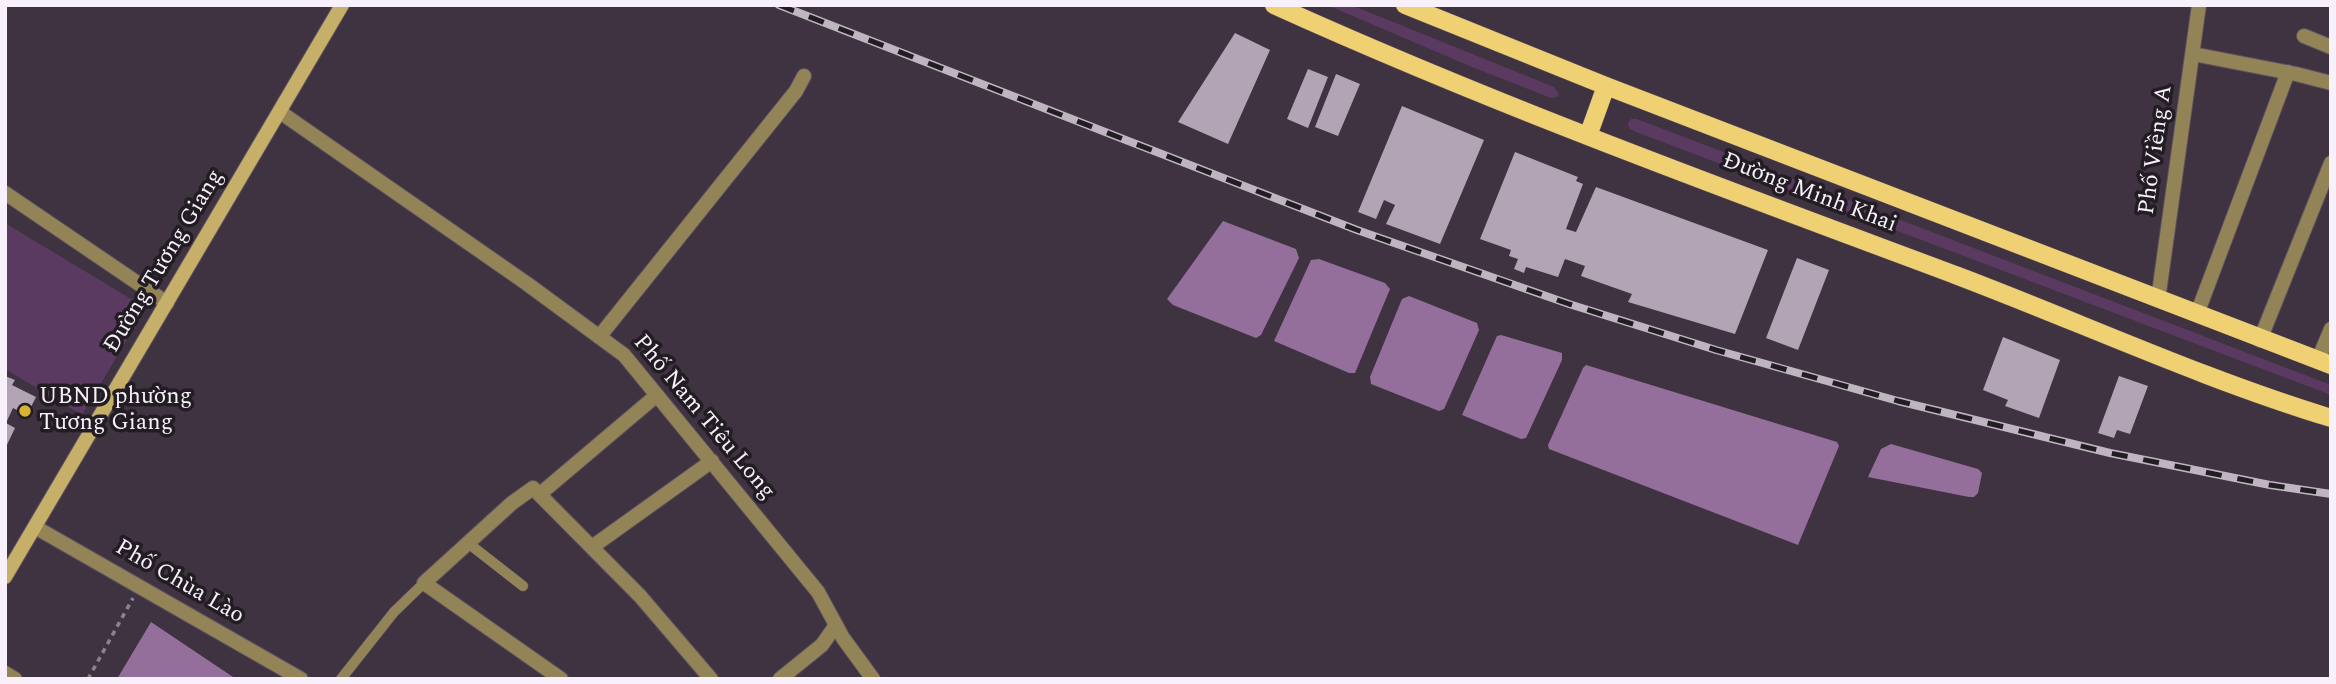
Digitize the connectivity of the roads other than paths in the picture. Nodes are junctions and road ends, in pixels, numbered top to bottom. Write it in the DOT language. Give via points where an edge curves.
graph roads {
  1 [pos="342,5"];
  2 [pos="1274,5"];
  3 [pos="1405,5"];
  4 [pos="2199,5"];
  5 [pos="2304,36"];
  6 [pos="2331,47"];
  7 [pos="2193,54"];
  8 [pos="2288,72"];
  9 [pos="804,76"];
  10 [pos="2331,83"];
  11 [pos="1606,86"];
  12 [pos="280,112"];
  13 [pos="1588,136"];
  14 [pos="2331,163"];
  15 [pos="5,193"];
  16 [pos="2158,300"];
  17 [pos="167,303"];
  18 [pos="2197,314"];
  19 [pos="2331,329"];
  20 [pos="599,337"];
  21 [pos="2260,340"];
  22 [pos="2325,363"];
  23 [pos="657,395"];
  24 [pos="2331,418"];
  25 [pos="712,461"];
  26 [pos="540,494"];
  27 [pos="35,527"];
  28 [pos="468,543"];
  29 [pos="592,547"];
  30 [pos="5,577"];
  31 [pos="424,583"];
  32 [pos="523,586"];
  33 [pos="836,625"];
  34 [pos="5,673"];
  35 [pos="557,678"];
  36 [pos="15,679"];
  37 [pos="301,679"];
  38 [pos="341,679"];
  39 [pos="711,679"];
  40 [pos="780,679"];
  41 [pos="873,679"];
  1 -- 12 [label="main road, Đường Tương Giang"];
  2 -- 13 [label="main road, Đường Minh Khai"];
  3 -- 11 [label="main road, Đường Minh Khai"];
  4 -- 7 [label="street, Phố Viềng A"];
  5 -- 6 [label="street"];
  7 -- 8 [label="street"];
  7 -- 16 [label="street, Phố Viềng A"];
  8 -- 10 [label="street"];
  8 -- 18 [label="street"];
  9 -- 20 [label="street"];
  11 -- 13 [label="main road"];
  11 -- 16 [label="main road, Đường Minh Khai"];
  12 -- 17 [label="main road, Đường Tương Giang"];
  12 -- 20 [label="street, Phố Nam Tiêu Long"];
  13 -- 24 [label="main road, Đường Minh Khai" via="2154,355"];
  14 -- 21 [label="street"];
  15 -- 17 [label="street"];
  16 -- 18 [label="main road, Đường Minh Khai"];
  17 -- 27 [label="main road, Đường Tương Giang"];
  18 -- 21 [label="main road, Đường Minh Khai"];
  19 -- 22 [label="street"];
  20 -- 23 [label="street, Phố Nam Tiêu Long" via="624,355"];
  21 -- 22 [label="main road, Đường Minh Khai"];
  23 -- 25 [label="street, Phố Nam Tiêu Long"];
  23 -- 26 [label="street"];
  25 -- 29 [label="street"];
  25 -- 33 [label="street, Phố Nam Tiêu Long" via="818,592"];
  26 -- 28 [label="street" via="533,488"];
  26 -- 29 [label="street"];
  27 -- 30 [label="main road, Đường Tương Giang"];
  27 -- 37 [label="street, Phố Chùa Lào"];
  28 -- 31 [label="street"];
  28 -- 32 [label="lane"];
  29 -- 39 [label="street"];
  31 -- 35 [label="street"];
  31 -- 38 [label="lane" via="394,612"];
  33 -- 40 [label="street" via="822,645"];
  33 -- 41 [label="street, Phố Nam Tiêu Long"];
  34 -- 36 [label="street"];
}
